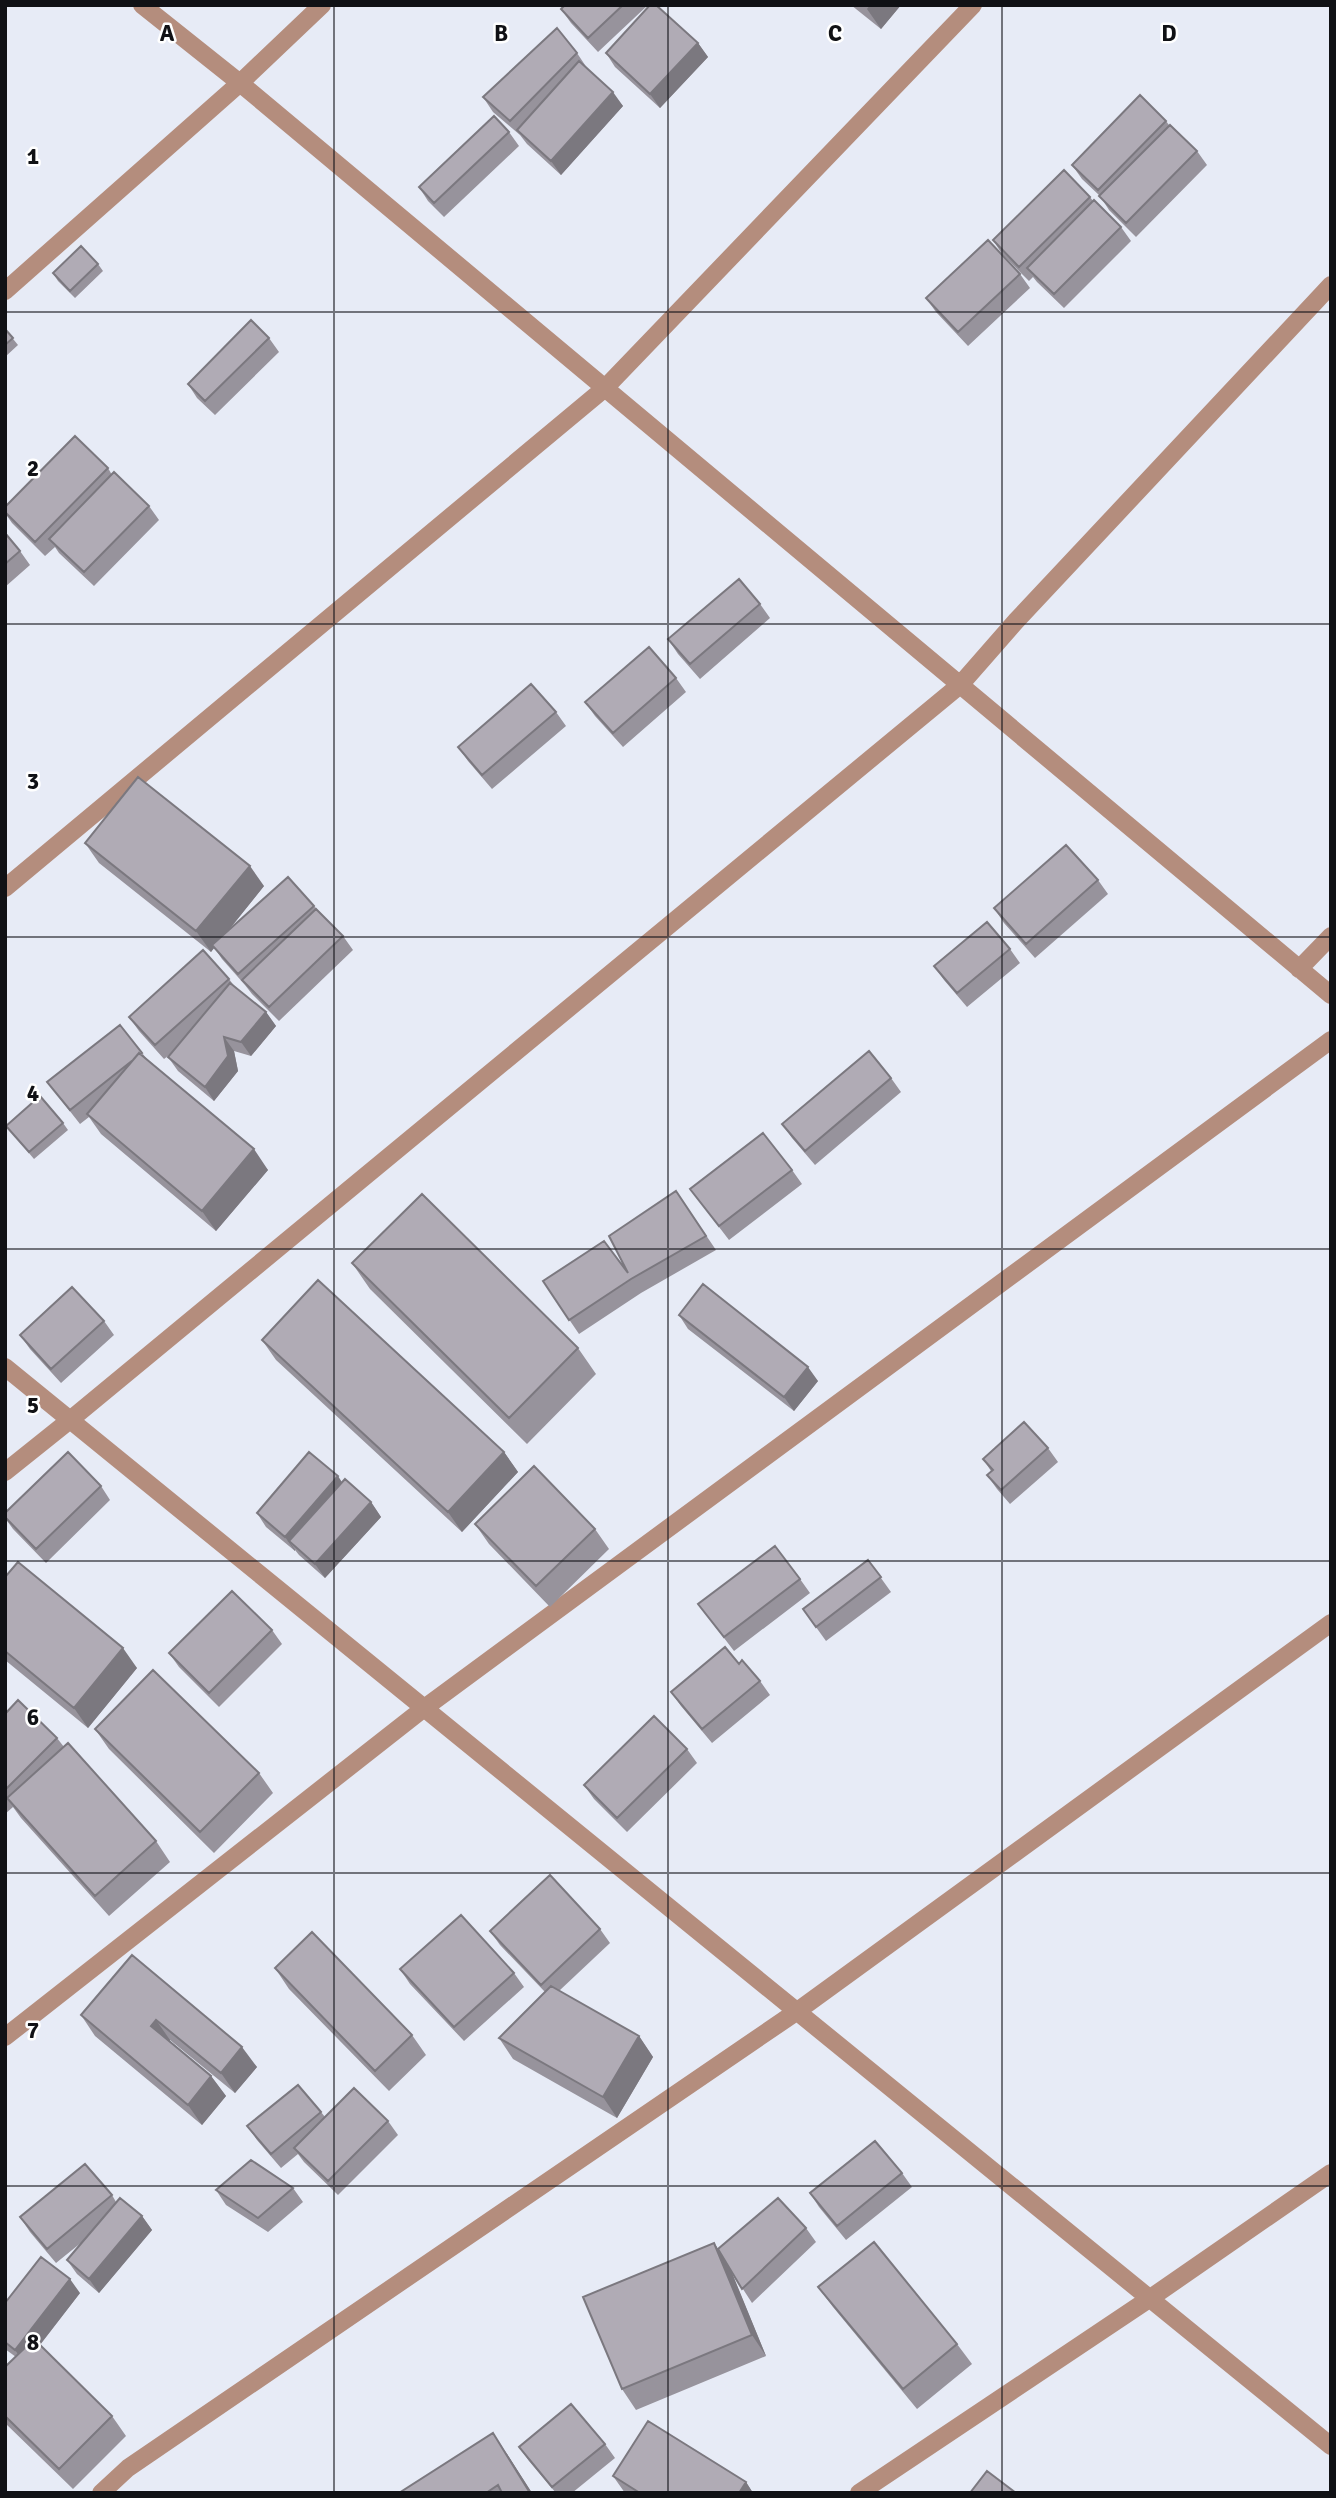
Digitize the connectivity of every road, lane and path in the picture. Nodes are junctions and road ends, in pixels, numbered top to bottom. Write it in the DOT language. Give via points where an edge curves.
graph roads {
  1 [pos="142,5"];
  2 [pos="322,5"];
  3 [pos="973,5"];
  4 [pos="240,83"];
  5 [pos="1331,285"];
  6 [pos="5,291"];
  7 [pos="605,388"];
  8 [pos="960,685"];
  9 [pos="5,888"];
  10 [pos="1331,936"];
  11 [pos="1299,969"];
  12 [pos="1331,995"];
  13 [pos="1331,1040"];
  14 [pos="5,1367"];
  15 [pos="70,1420"];
  16 [pos="5,1472"];
  17 [pos="1331,1623"];
  18 [pos="423,1709"];
  19 [pos="796,2012"];
  20 [pos="5,2037"];
  21 [pos="1331,2173"];
  22 [pos="1149,2299"];
  23 [pos="1331,2446"];
  24 [pos="101,2493"];
  25 [pos="859,2493"];
  1 -- 4 [label="street"];
  2 -- 4 [label="street"];
  3 -- 7 [label="street"];
  4 -- 6 [label="street"];
  4 -- 7 [label="street"];
  5 -- 8 [label="street"];
  7 -- 8 [label="street"];
  7 -- 9 [label="street"];
  8 -- 11 [label="street"];
  8 -- 15 [label="street"];
  10 -- 11 [label="street"];
  11 -- 12 [label="street"];
  13 -- 18 [label="street"];
  14 -- 15 [label="street"];
  15 -- 16 [label="street"];
  15 -- 18 [label="street"];
  17 -- 19 [label="street"];
  18 -- 19 [label="street"];
  18 -- 20 [label="street"];
  19 -- 22 [label="street"];
  19 -- 24 [label="street" via="128,2468"];
  21 -- 22 [label="street"];
  22 -- 23 [label="street"];
  22 -- 25 [label="street"];
}
